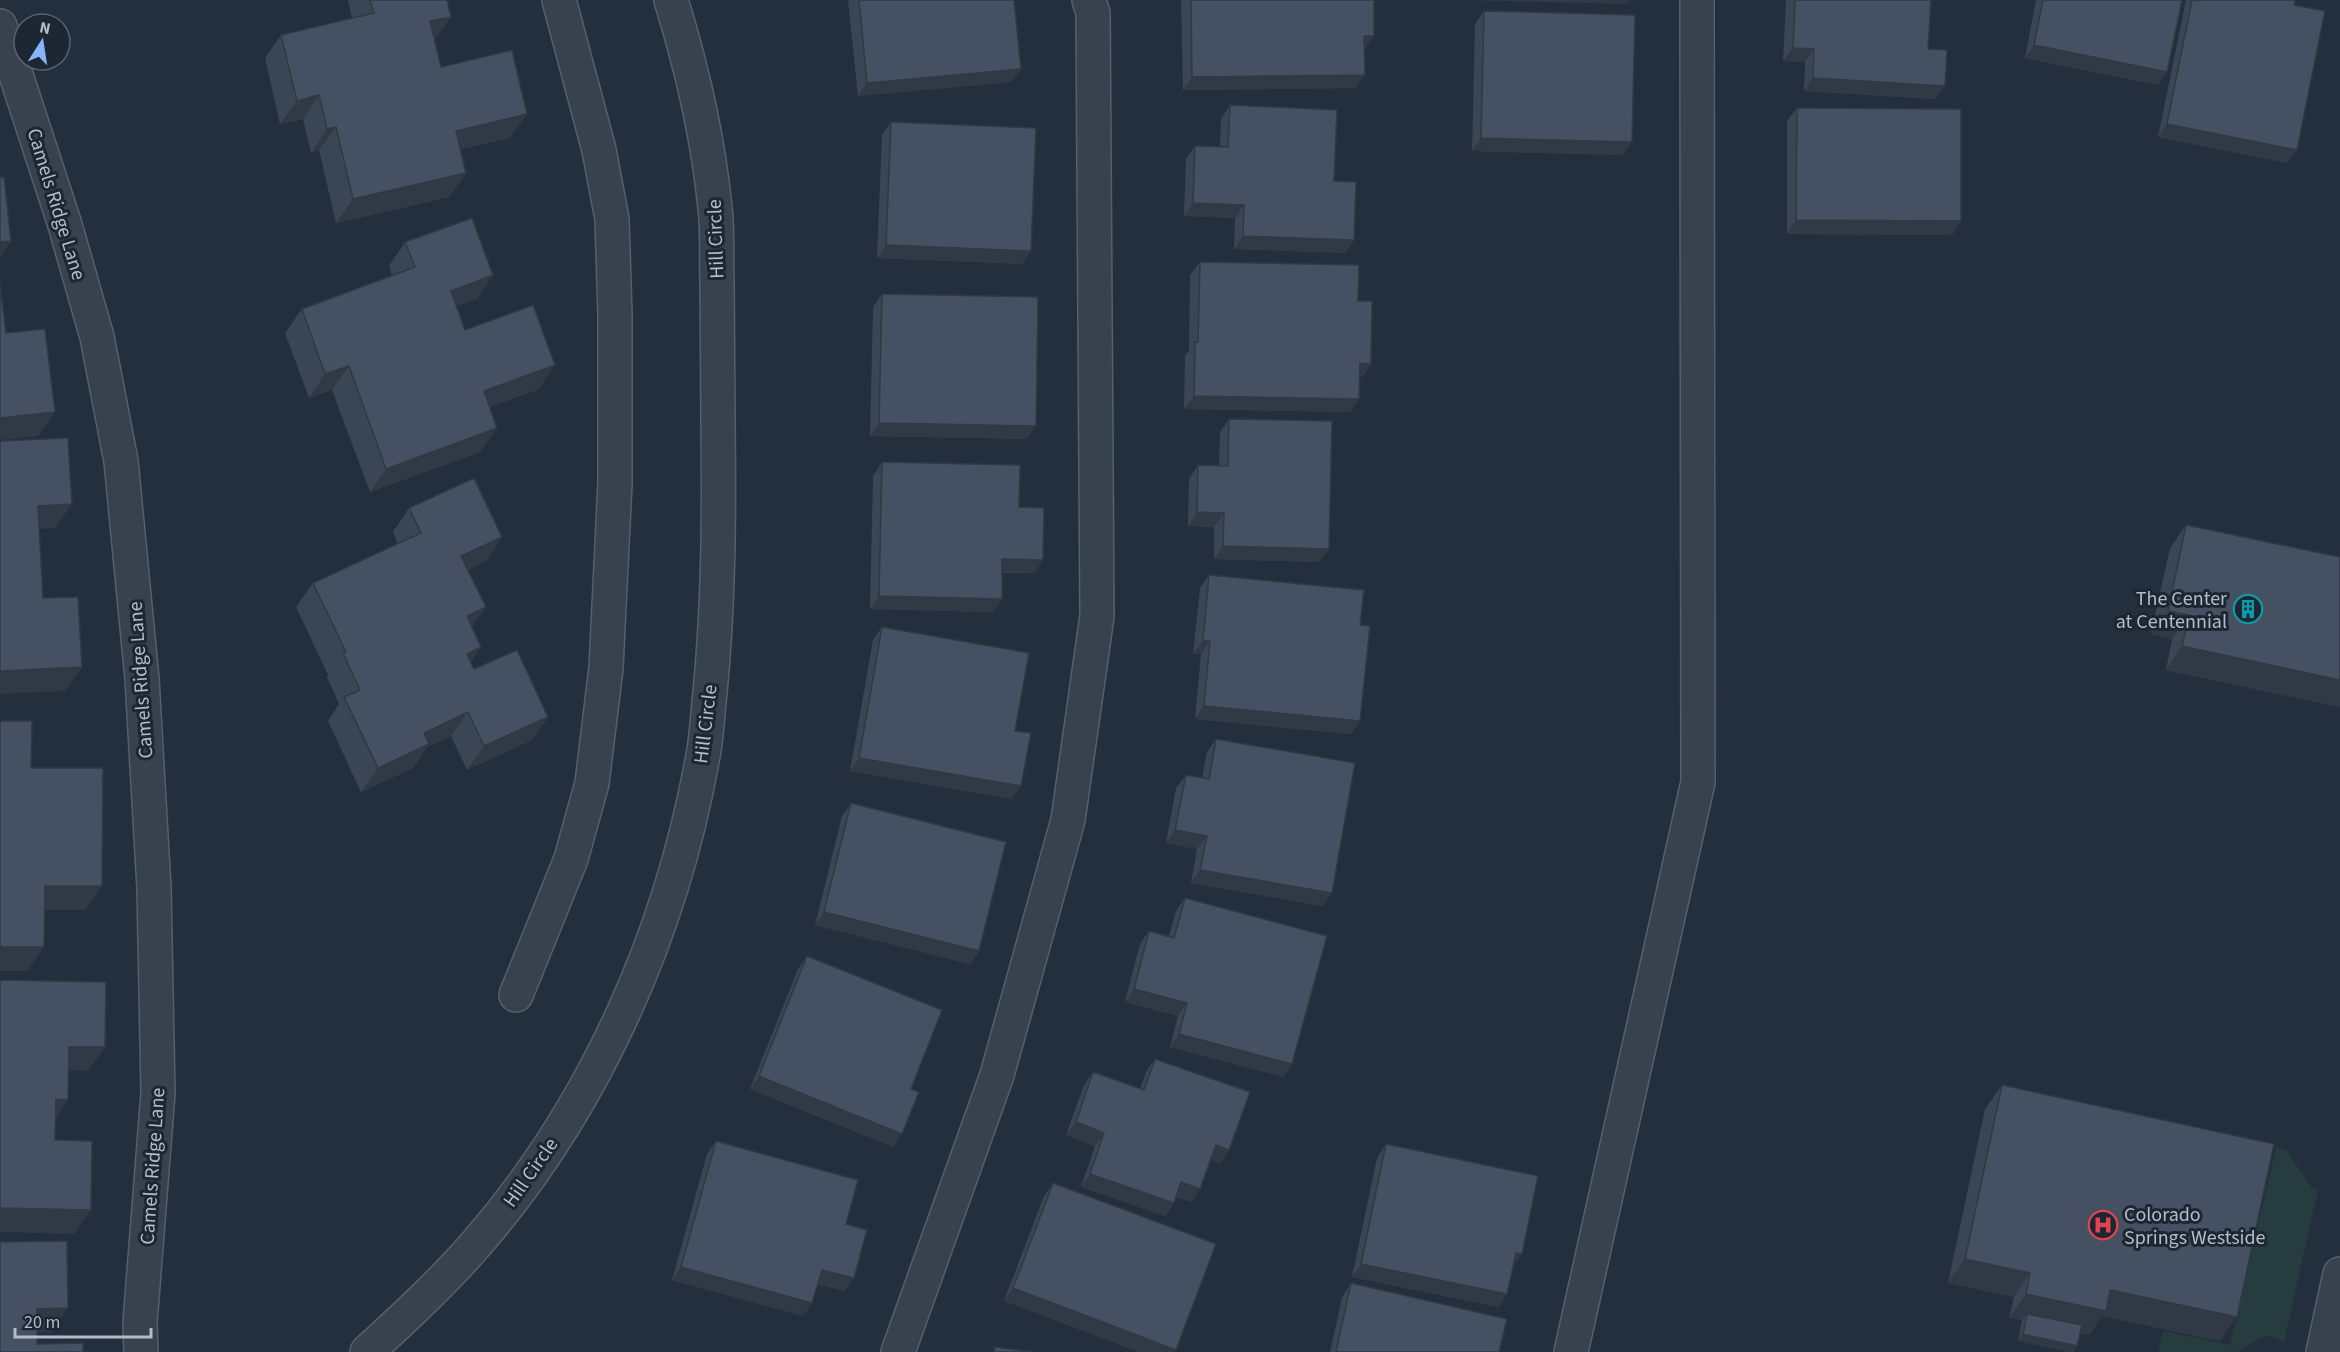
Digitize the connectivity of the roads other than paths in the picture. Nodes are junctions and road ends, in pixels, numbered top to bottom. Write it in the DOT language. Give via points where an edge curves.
graph roads {
  1 [pos="560,0"];
  2 [pos="671,0"];
  3 [pos="1089,0"];
  4 [pos="1698,0"];
  5 [pos="0,26"];
  6 [pos="516,995"];
  7 [pos="2340,1274"];
  8 [pos="141,1352"];
  9 [pos="367,1352"];
  10 [pos="898,1352"];
  11 [pos="1571,1352"];
  12 [pos="2323,1352"];
  1 -- 6 [label="street" via="599,150 612,219 615,483 606,668 592,783 571,859"];
  2 -- 9 [label="street, Hill Circle" via="704,124 716,212 719,544 714,650 704,748 685,839 656,932 622,1016 582,1097 527,1179 476,1245"];
  3 -- 10 [label="street" via="1093,13 1097,616 1068,820 997,1075"];
  4 -- 11 [label="street" via="1698,782"];
  5 -- 8 [label="street, Camels Ridge Lane" via="97,337 121,461 142,679 154,888 158,1094"];
  7 -- 12 [label="street"];
}
